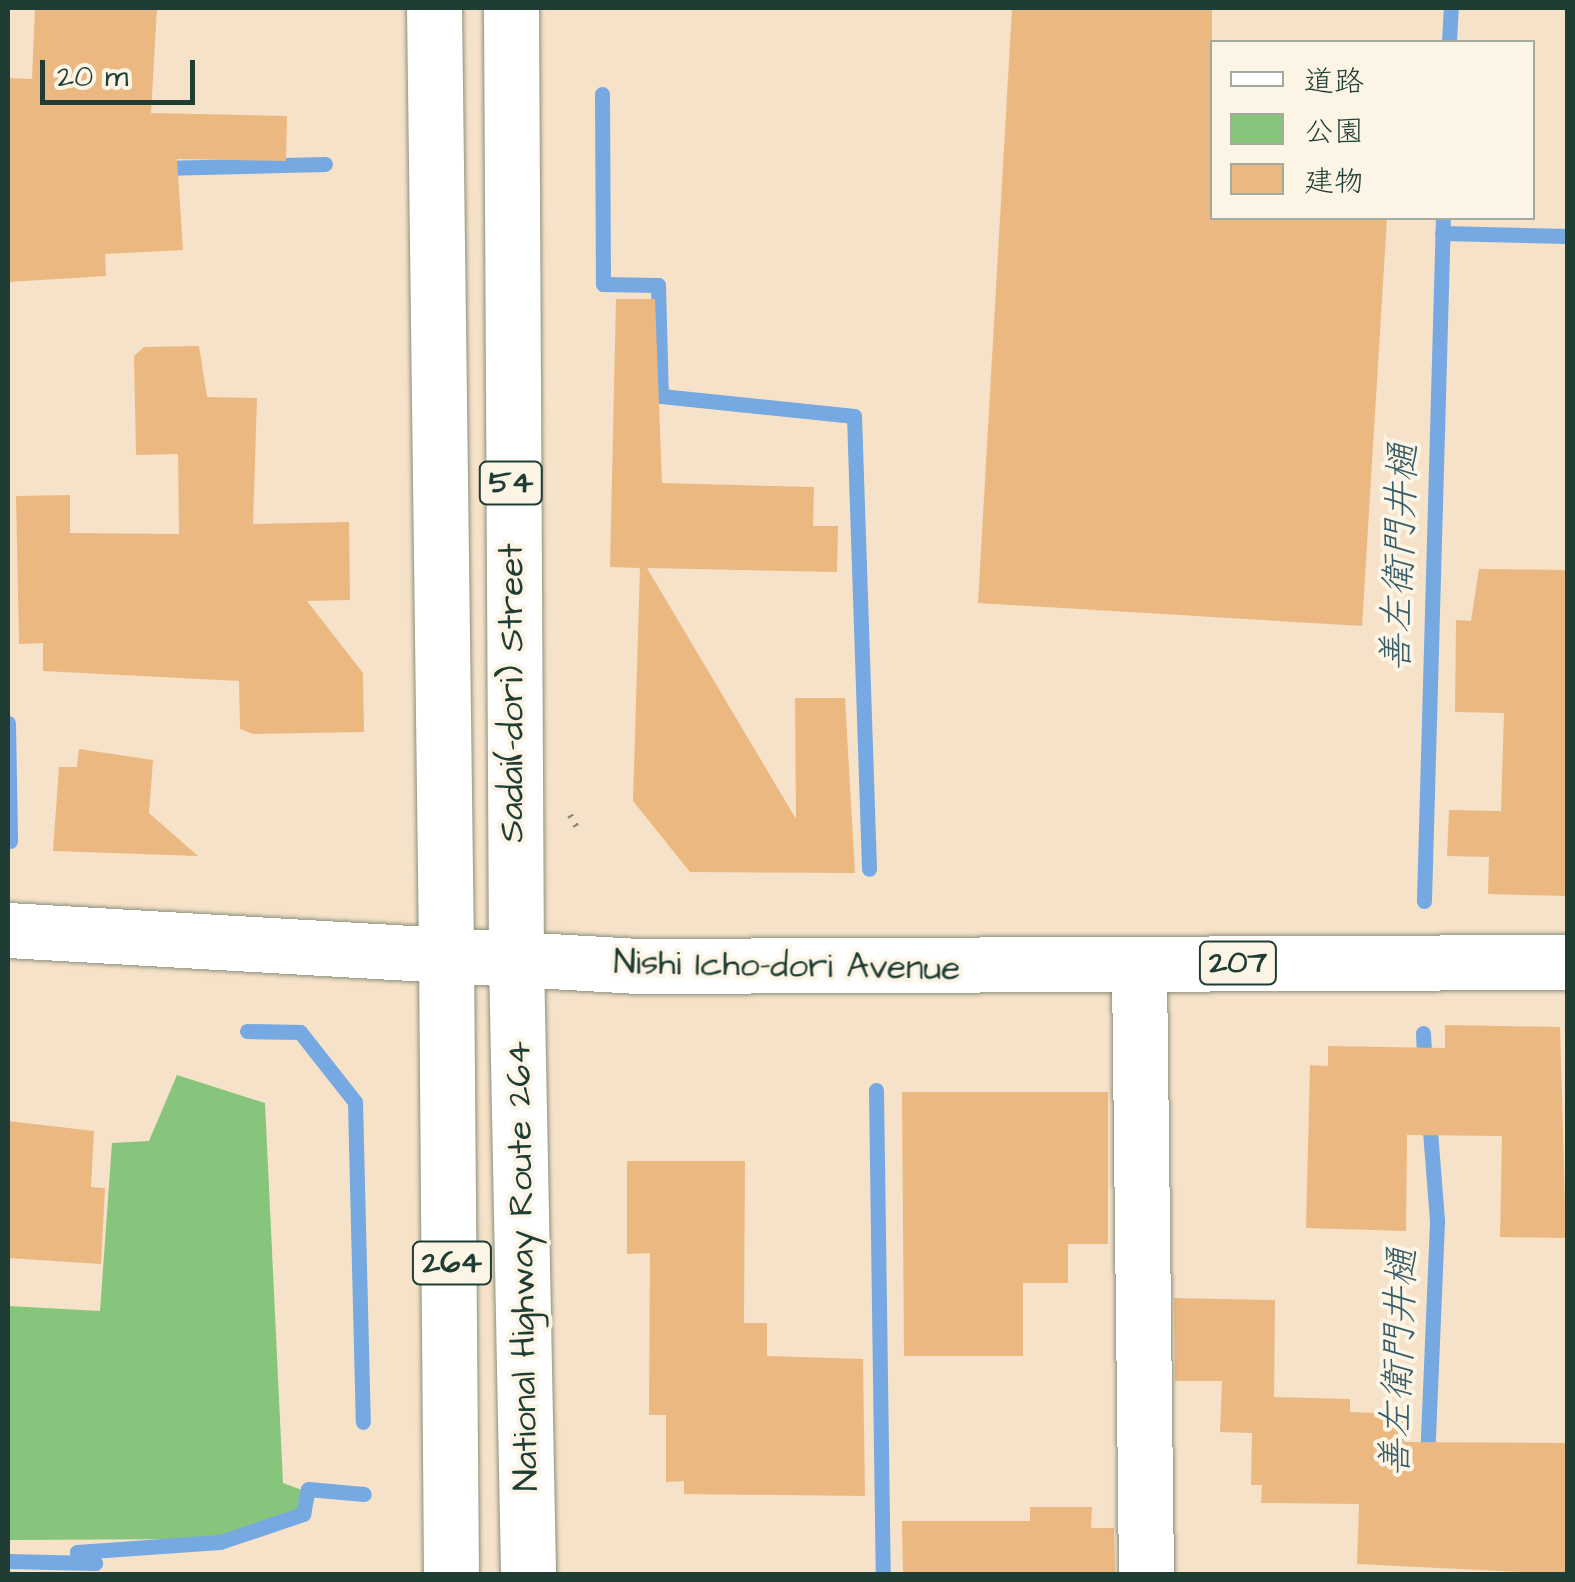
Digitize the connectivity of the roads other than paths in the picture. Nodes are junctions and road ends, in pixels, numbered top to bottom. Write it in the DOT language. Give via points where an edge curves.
graph roads {
  1 [pos="434,8"];
  2 [pos="512,8"];
  3 [pos="8,930"];
  4 [pos="446,952"];
  5 [pos="516,958"];
  6 [pos="1568,962"];
  7 [pos="1139,968"];
  8 [pos="451,1574"];
  9 [pos="528,1574"];
  10 [pos="1146,1574"];
  1 -- 4 [label="main road, Sadai(-dori) Street / 54"];
  2 -- 5 [label="main road, Sadai(-dori) Street / 54"];
  3 -- 4 [label="main road, Nishi Icho-dori Avenue"];
  4 -- 5 [label="main road, Nishi Icho-dori Avenue"];
  4 -- 8 [label="main road, National Highway Route 264 / 264"];
  5 -- 7 [label="main road, Nishi Icho-dori Avenue / 207"];
  5 -- 9 [label="main road, National Highway Route 264 / 264"];
  6 -- 7 [label="main road, Nishi Icho-dori Avenue / 207"];
  7 -- 10 [label="main road"];
}
